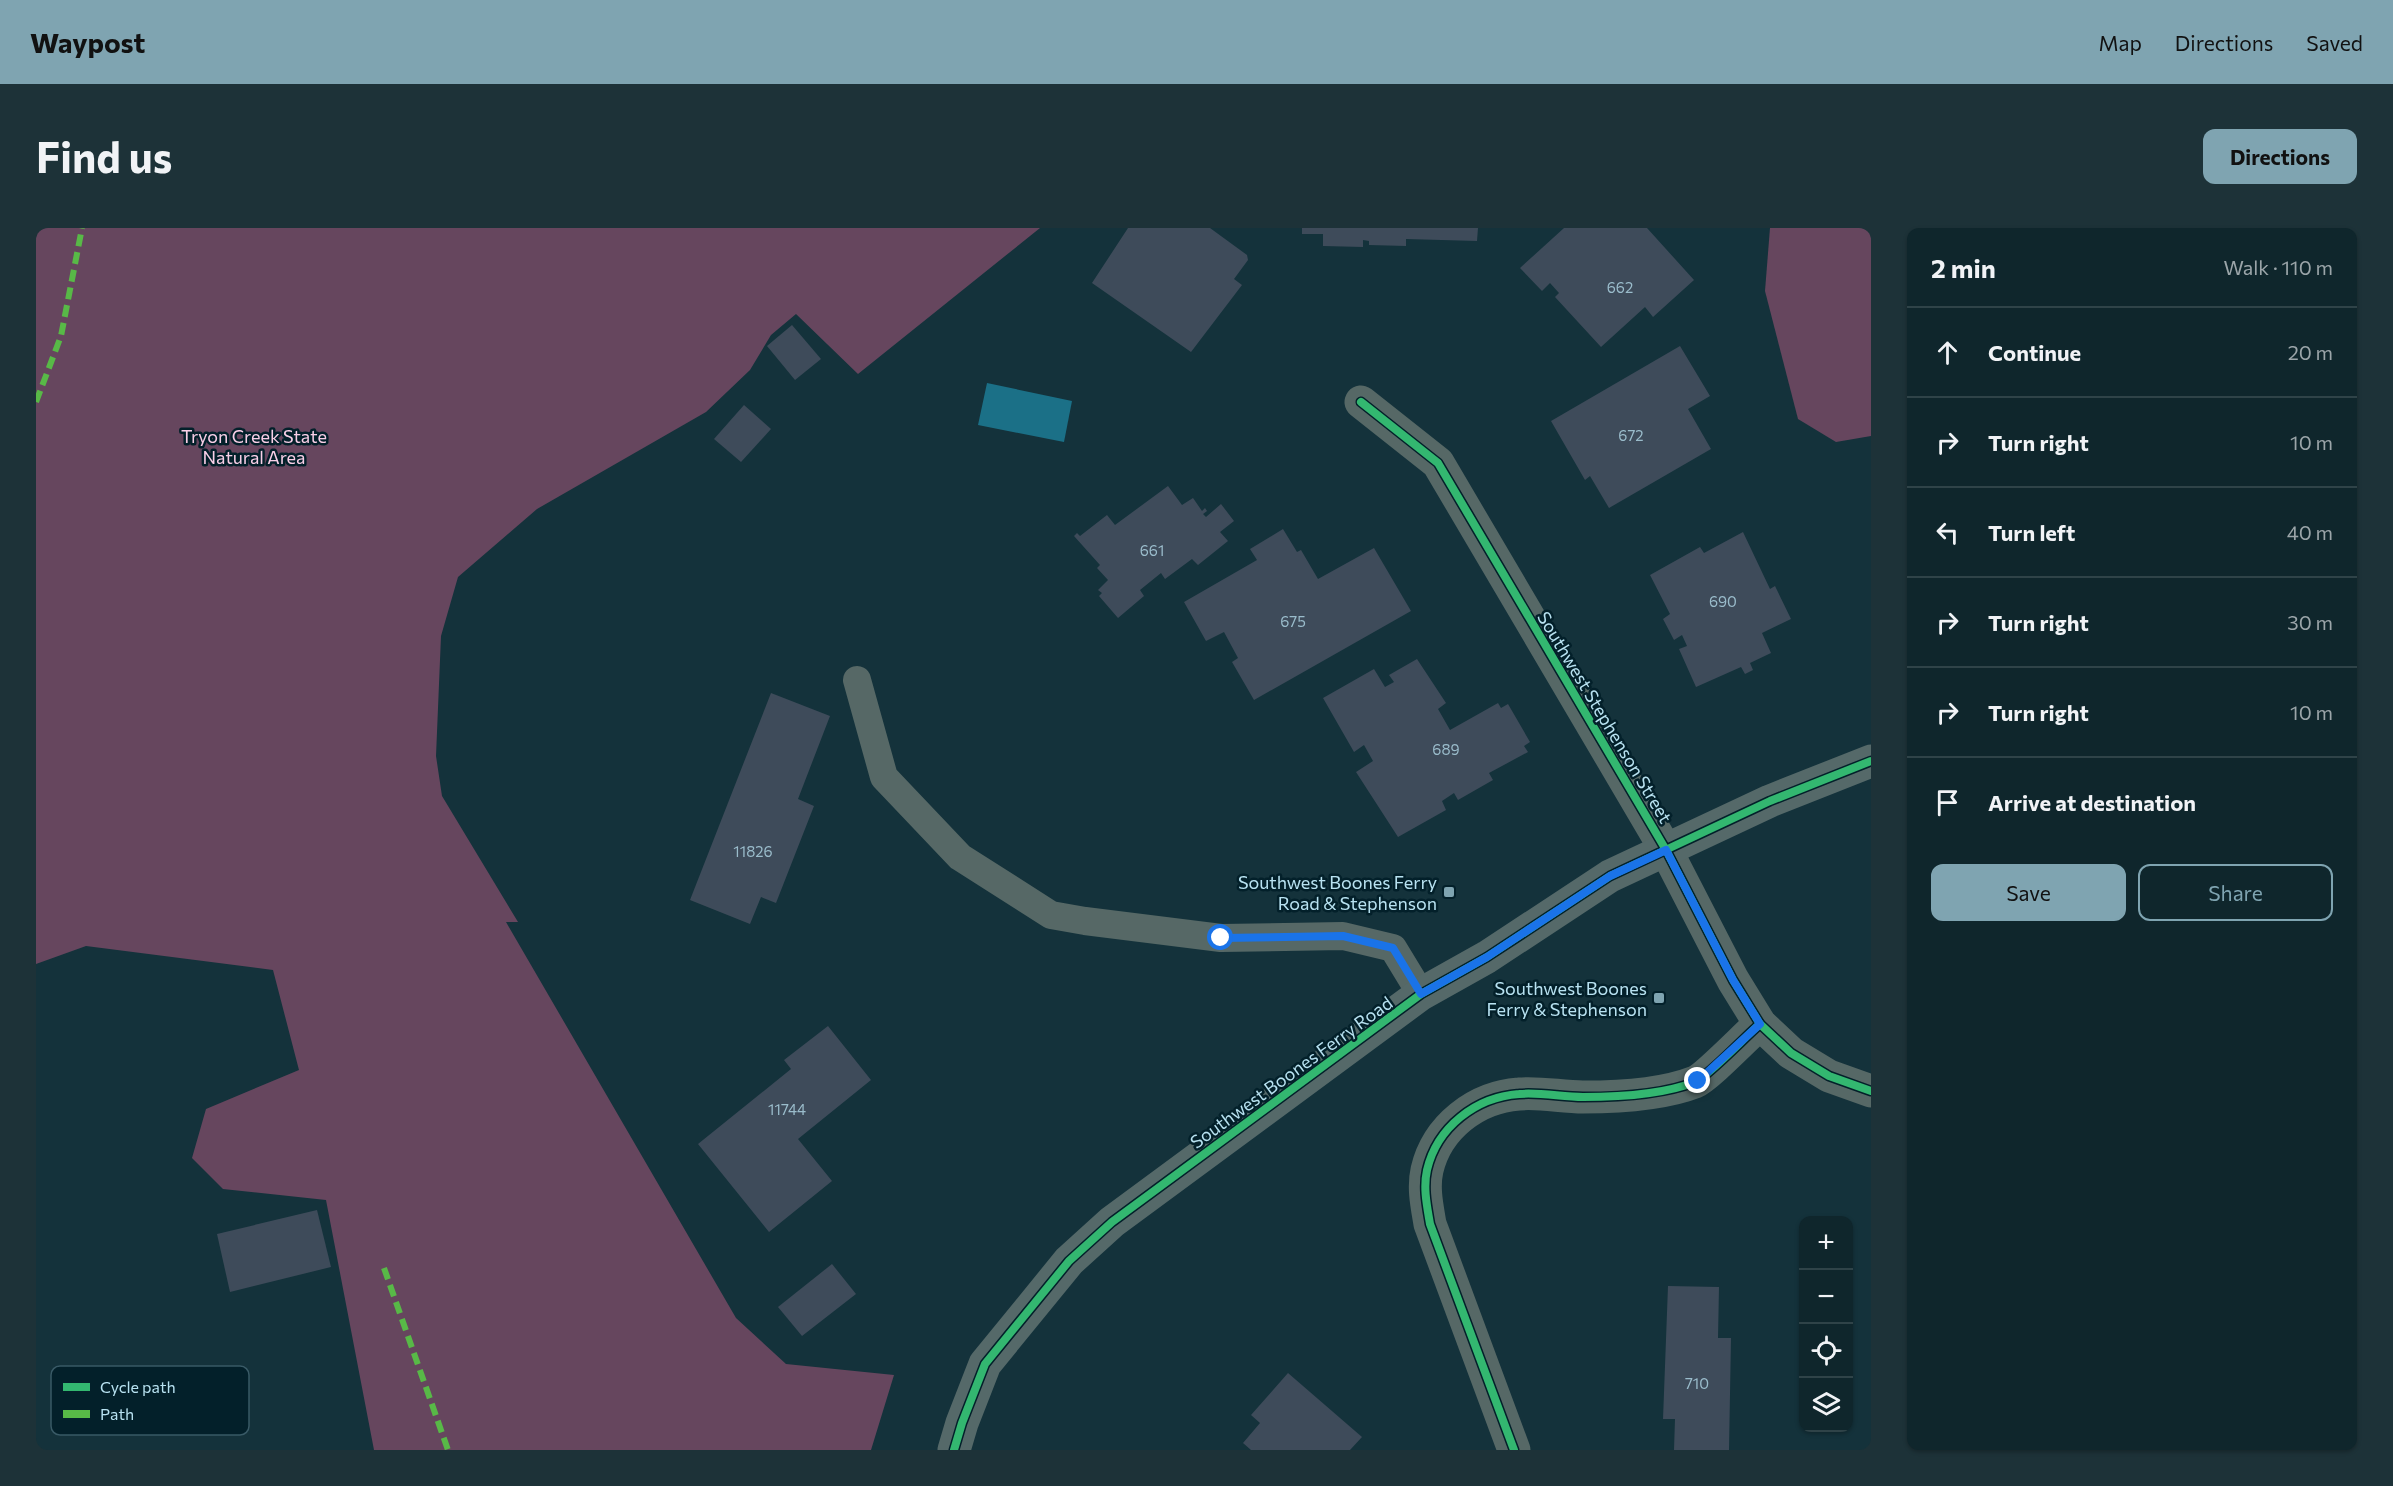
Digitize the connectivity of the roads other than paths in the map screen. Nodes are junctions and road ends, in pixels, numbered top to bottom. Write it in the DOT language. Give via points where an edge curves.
graph roads {
  1 [pos="1361,402"];
  2 [pos="857,680"];
  3 [pos="1871,761"];
  4 [pos="1666,850"];
  5 [pos="1421,994"];
  6 [pos="1760,1024"];
  7 [pos="1871,1091"];
  8 [pos="954,1450"];
  9 [pos="1514,1450"];
  1 -- 4 [label="street, Southwest Stephenson Street" via="1438,463"];
  2 -- 5 [label="lane" via="884,777 960,857 1051,915 1221,938 1343,936 1393,948"];
  3 -- 4 [label="main road, Southwest Boones Ferry Road" via="1770,801"];
  4 -- 5 [label="main road, Southwest Boones Ferry Road" via="1610,876 1487,957"];
  4 -- 6 [label="street, Southwest Stephenson Street"];
  5 -- 8 [label="main road, Southwest Boones Ferry Road" via="1112,1222 1069,1261 986,1365"];
  6 -- 7 [label="street, Southwest Stephenson Street" via="1791,1053 1829,1076"];
  6 -- 9 [label="street" via="1698,1081 1654,1092 1493,1098 1468,1110 1448,1128 1433,1151 1425,1197 1430,1224"];
}
